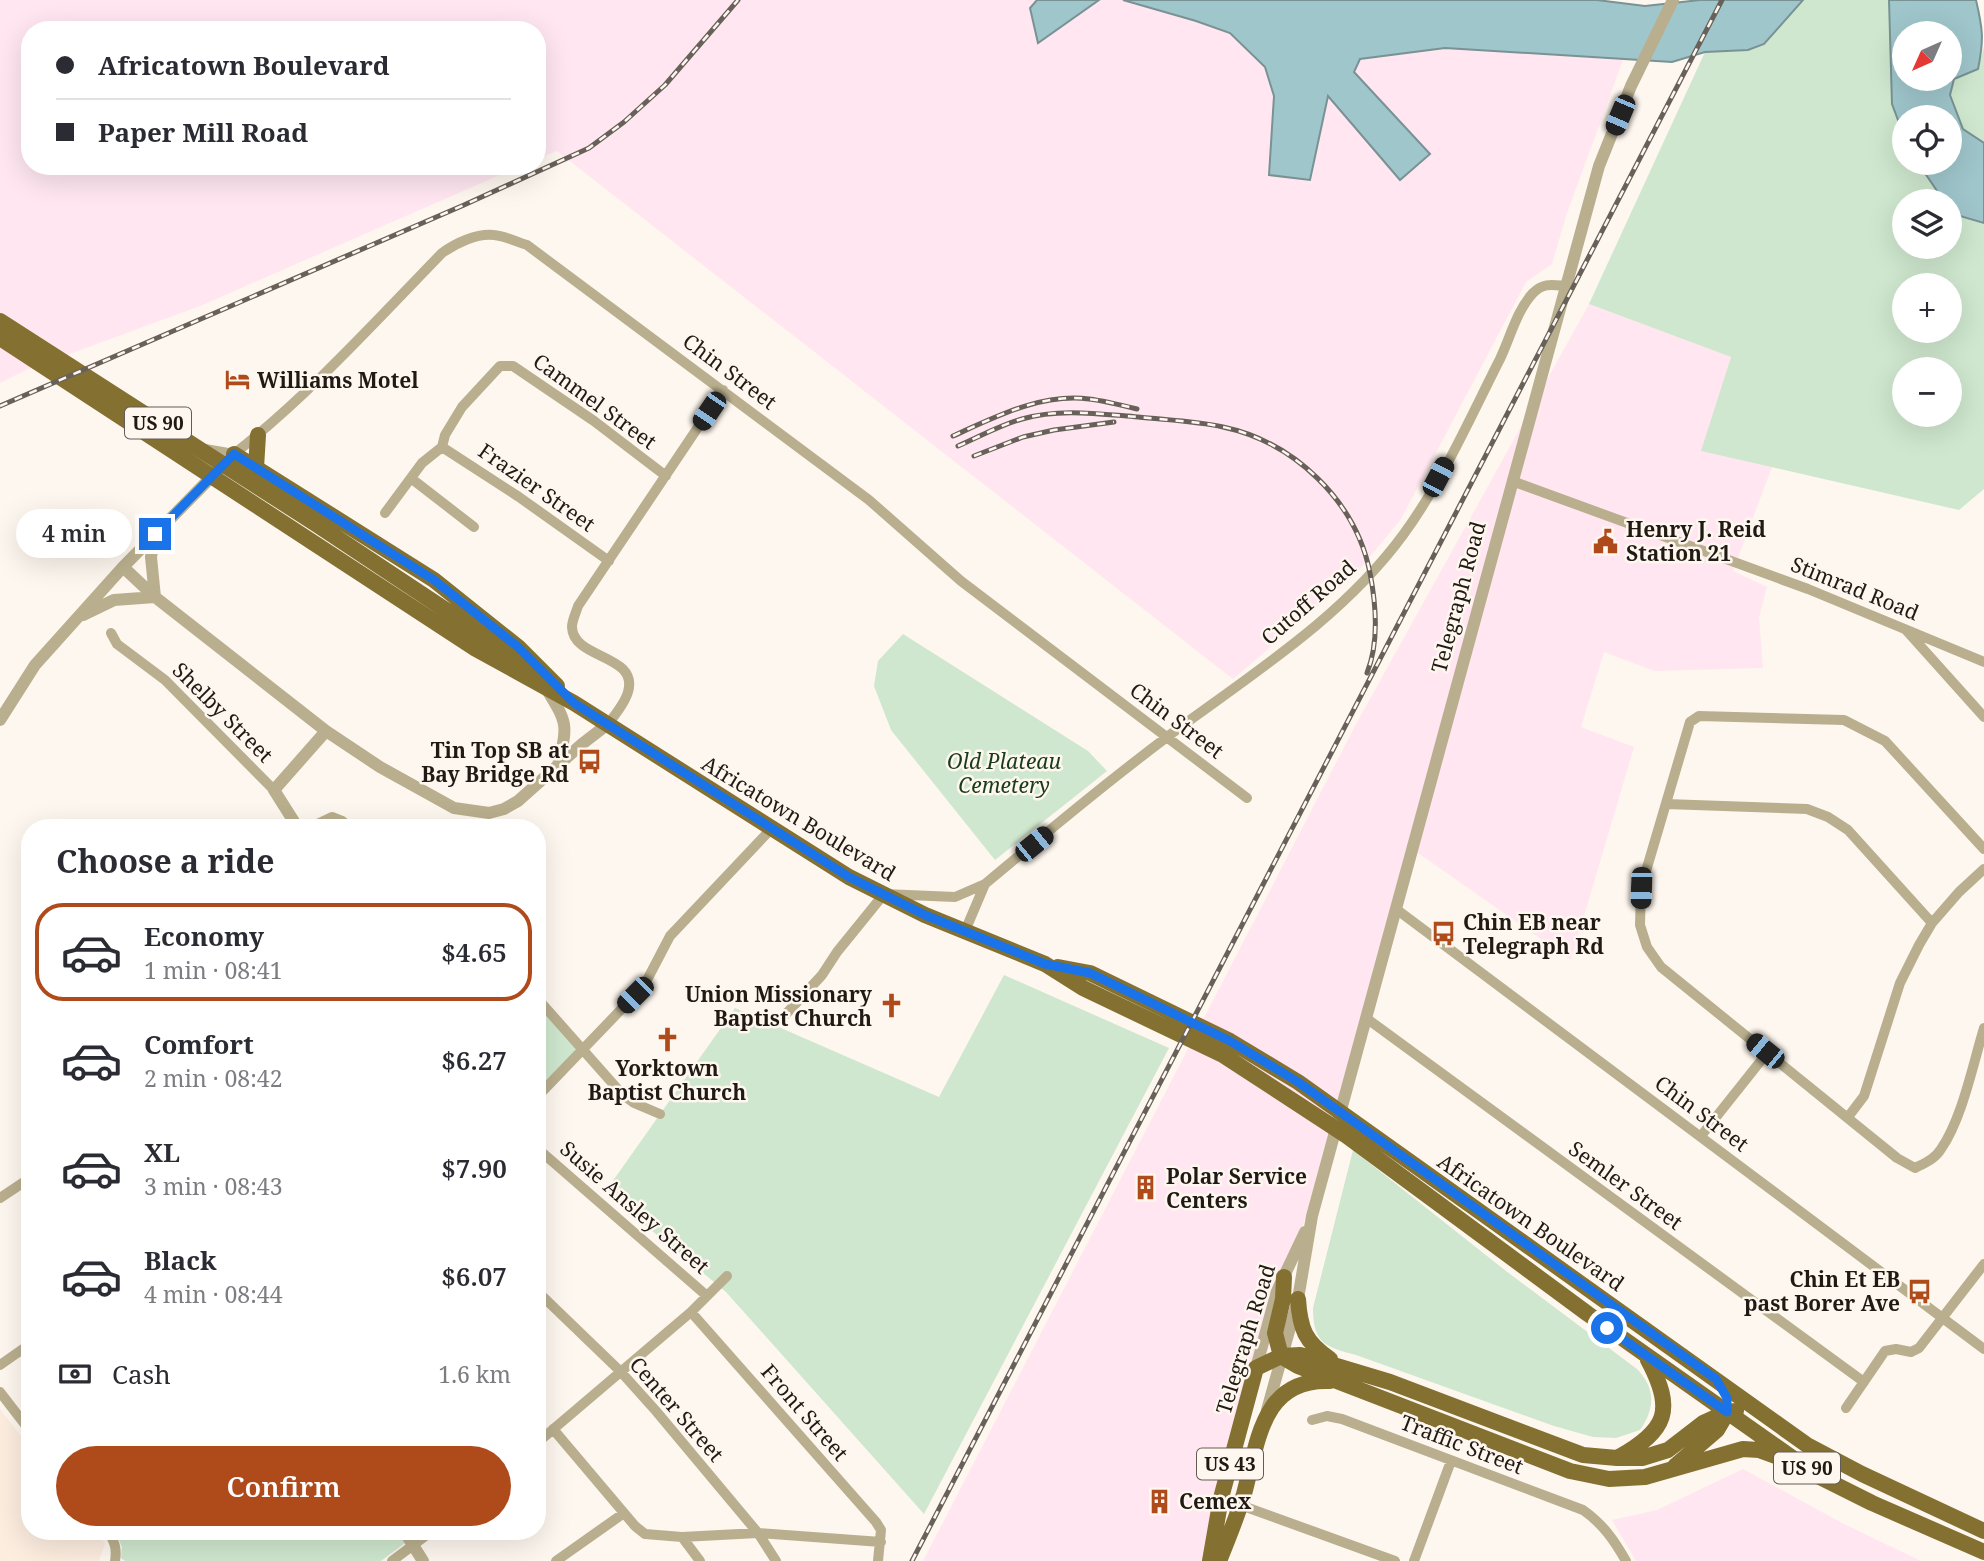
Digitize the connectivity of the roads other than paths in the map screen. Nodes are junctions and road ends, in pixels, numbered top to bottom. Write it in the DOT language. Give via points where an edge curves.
graph roads {
  1 [pos="1673,0"];
  2 [pos="1567,286"];
  3 [pos="0,324"];
  4 [pos="0,338"];
  5 [pos="723,390"];
  6 [pos="258,435"];
  7 [pos="442,447"];
  8 [pos="234,454"];
  9 [pos="256,468"];
  10 [pos="666,476"];
  11 [pos="412,479"];
  12 [pos="1513,481"];
  13 [pos="385,513"];
  14 [pos="474,527"];
  15 [pos="311,531"];
  16 [pos="155,534"];
  17 [pos="609,561"];
  18 [pos="123,568"];
  19 [pos="155,597"];
  20 [pos="78,617"];
  21 [pos="1904,628"];
  22 [pos="111,633"];
  23 [pos="1984,662"];
  24 [pos="544,685"];
  25 [pos="574,703"];
  26 [pos="1984,718"];
  27 [pos="0,720"];
  28 [pos="608,724"];
  29 [pos="326,730"];
  30 [pos="1168,737"];
  31 [pos="558,766"];
  32 [pos="274,790"];
  33 [pos="1247,798"];
  34 [pos="1666,804"];
  35 [pos="292,819"];
  36 [pos="772,828"];
  37 [pos="1984,830"];
  38 [pos="1975,838"];
  39 [pos="1984,849"];
  40 [pos="1984,869"];
  41 [pos="985,884"];
  42 [pos="884,894"];
  43 [pos="1396,909"];
  44 [pos="1932,923"];
  45 [pos="965,932"];
  46 [pos="1086,981"];
  47 [pos="546,1009"];
  48 [pos="786,1014"];
  49 [pos="1366,1018"];
  50 [pos="1984,1028"];
  51 [pos="581,1050"];
  52 [pos="1767,1053"];
  53 [pos="546,1087"];
  54 [pos="660,1114"];
  55 [pos="1847,1117"];
  56 [pos="1701,1136"];
  57 [pos="546,1156"];
  58 [pos="21,1184"];
  59 [pos="0,1198"];
  60 [pos="1312,1216"];
  61 [pos="1984,1264"];
  62 [pos="727,1276"];
  63 [pos="1284,1277"];
  64 [pos="707,1296"];
  65 [pos="1298,1299"];
  66 [pos="546,1300"];
  67 [pos="691,1312"];
  68 [pos="1943,1318"];
  69 [pos="1984,1349"];
  70 [pos="21,1350"];
  71 [pos="1646,1355"];
  72 [pos="1281,1356"];
  73 [pos="0,1365"];
  74 [pos="1256,1367"];
  75 [pos="621,1373"];
  76 [pos="1338,1374"];
  77 [pos="1716,1379"];
  78 [pos="1864,1382"];
  79 [pos="0,1392"];
  80 [pos="1846,1408"];
  81 [pos="1727,1412"];
  82 [pos="1266,1413"];
  83 [pos="21,1419"];
  84 [pos="1312,1420"];
  85 [pos="553,1429"];
  86 [pos="546,1435"];
  87 [pos="1807,1445"];
  88 [pos="1617,1458"];
  89 [pos="1451,1461"];
  90 [pos="1670,1470"];
  91 [pos="1818,1476"];
  92 [pos="1221,1498"];
  93 [pos="1241,1505"];
  94 [pos="624,1513"];
  95 [pos="1984,1531"];
  96 [pos="758,1533"];
  97 [pos="682,1537"];
  98 [pos="409,1540"];
  99 [pos="421,1540"];
  100 [pos="881,1542"];
  101 [pos="413,1546"];
  102 [pos="1984,1552"];
  103 [pos="392,1561"];
  104 [pos="423,1561"];
  105 [pos="556,1561"];
  106 [pos="700,1561"];
  107 [pos="776,1561"];
  108 [pos="878,1561"];
  109 [pos="1210,1561"];
  110 [pos="1220,1561"];
  111 [pos="1395,1561"];
  112 [pos="1414,1561"];
  113 [pos="1626,1561"];
  1 -- 2 [label="street, Telegraph Road" via="1599,166"];
  2 -- 12 [label="street, Telegraph Road"];
  2 -- 30 [label="street, Cutoff Road" via="1545,284 1527,301 1425,502 1370,575 1326,618"];
  3 -- 8 [label="street" via="181,445"];
  3 -- 15 [label="main road, US 90"];
  4 -- 15 [label="main road, US 90"];
  5 -- 6 [label="street, Chin Street" via="527,245 495,235 473,238 442,253 306,393"];
  5 -- 10 [label="street"];
  5 -- 30 [label="street, Chin Street" via="869,500 961,581"];
  6 -- 8 [label="street, Chin Street"];
  6 -- 9 [label="main road"];
  7 -- 10 [label="street, Cammel Street" via="463,407 500,366 513,366"];
  7 -- 11 [label="street" via="422,463"];
  7 -- 17 [label="street, Frazier Street"];
  8 -- 9 [label="main road"];
  8 -- 16 [label="street, Chin Street"];
  9 -- 25 [label="main road" via="434,580 518,647"];
  10 -- 17 [label="street"];
  11 -- 13 [label="street"];
  11 -- 14 [label="street"];
  12 -- 21 [label="street, Stimrad Road"];
  12 -- 43 [label="street, Telegraph Road"];
  15 -- 24 [label="main road, Africatown Boulevard / US 90" via="476,649"];
  16 -- 18 [label="street, Chin Street"];
  16 -- 19 [label="street" via="151,557"];
  17 -- 28 [label="street" via="578,606 572,628 583,646 619,665 628,677 627,696"];
  18 -- 19 [label="street"];
  18 -- 20 [label="street, Chin Street"];
  19 -- 20 [label="street" via="114,600"];
  19 -- 29 [label="street"];
  20 -- 27 [label="street, Chin Street" via="35,665"];
  21 -- 23 [label="street, Stimrad Road"];
  21 -- 26 [label="street"];
  22 -- 32 [label="street, Shelby Street" via="117,644 165,680"];
  24 -- 25 [label="main road, Africatown Boulevard / US 90"];
  24 -- 31 [label="street" via="565,724"];
  25 -- 28 [label="main road, Africatown Boulevard / US 90"];
  28 -- 31 [label="street"];
  28 -- 36 [label="main road, Africatown Boulevard / US 90"];
  29 -- 31 [label="street" via="438,800 470,811 504,809"];
  29 -- 32 [label="street"];
  30 -- 33 [label="street, Chin Street"];
  30 -- 41 [label="street, Cutoff Road"];
  32 -- 35 [label="street, Shelby Street"];
  34 -- 38 [label="street" via="1690,722 1699,716 1844,720 1885,741"];
  34 -- 44 [label="street" via="1807,809 1828,817 1848,830"];
  34 -- 52 [label="street" via="1641,888 1640,925 1647,947 1661,967"];
  36 -- 42 [label="main road, Africatown Boulevard / US 90"];
  36 -- 51 [label="street" via="670,936 647,980"];
  37 -- 38 [label="street"];
  38 -- 39 [label="street"];
  40 -- 44 [label="street"];
  41 -- 42 [label="street, Cutoff Road" via="955,897"];
  41 -- 45 [label="street, Cutoff Road"];
  42 -- 45 [label="main road, Africatown Boulevard / US 90"];
  42 -- 48 [label="street"];
  43 -- 49 [label="street, Telegraph Road"];
  43 -- 56 [label="street, Chin Street"];
  44 -- 55 [label="street" via="1900,983 1864,1096"];
  45 -- 46 [label="main road, Africatown Boulevard / US 90"];
  46 -- 71 [label="main road, Africatown Boulevard / US 90" via="1223,1055 1347,1136"];
  46 -- 77 [label="main road, Africatown Boulevard / US 90" via="1230,1041 1298,1082"];
  47 -- 51 [label="street"];
  49 -- 60 [label="street, Telegraph Road"];
  49 -- 78 [label="street, Semler Street"];
  50 -- 55 [label="street" via="1956,1118 1930,1161 1915,1168"];
  51 -- 53 [label="street"];
  51 -- 54 [label="street" via="622,1094"];
  52 -- 55 [label="street"];
  52 -- 56 [label="street"];
  56 -- 68 [label="street, Chin Street"];
  57 -- 64 [label="street, Susie Ansley Street"];
  58 -- 59 [label="street"];
  60 -- 63 [label="street, Telegraph Road"];
  60 -- 65 [label="street, Telegraph Road"];
  61 -- 68 [label="street"];
  62 -- 64 [label="street"];
  63 -- 72 [label="main road" via="1275,1333"];
  63 -- 74 [label="street, Telegraph Road"];
  64 -- 67 [label="street"];
  65 -- 72 [label="street, Telegraph Road"];
  65 -- 76 [label="main road" via="1299,1319 1308,1340"];
  66 -- 75 [label="street, Center Street"];
  67 -- 75 [label="street"];
  67 -- 100 [label="street, Front Street" via="876,1522"];
  68 -- 69 [label="street, Chin Street"];
  68 -- 78 [label="street" via="1919,1348 1885,1351"];
  70 -- 73 [label="street"];
  71 -- 81 [label="main road, Africatown Boulevard / US 90"];
  71 -- 88 [label="main road" via="1662,1389 1661,1417 1644,1443"];
  72 -- 74 [label="main road"];
  72 -- 76 [label="main road" via="1298,1366"];
  72 -- 82 [label="street, Telegraph Road"];
  74 -- 92 [label="main road, Telegraph Road / US 43"];
  75 -- 85 [label="street"];
  75 -- 96 [label="street, Center Street"];
  76 -- 82 [label="main road" via="1292,1388"];
  76 -- 88 [label="main road" via="1390,1382 1583,1455"];
  76 -- 90 [label="main road" via="1570,1471 1609,1479"];
  77 -- 81 [label="main road" via="1727,1398"];
  77 -- 87 [label="main road, Africatown Boulevard / US 90"];
  78 -- 80 [label="street"];
  79 -- 83 [label="street"];
  81 -- 87 [label="main road" via="1758,1419"];
  81 -- 88 [label="main road" via="1703,1423 1668,1450 1642,1458"];
  81 -- 90 [label="main road" via="1717,1430"];
  81 -- 91 [label="main road, Africatown Boulevard / US 90"];
  82 -- 93 [label="main road, Telegraph Road / US 43"];
  84 -- 89 [label="street, Traffic Street" via="1342,1419"];
  85 -- 86 [label="street"];
  85 -- 94 [label="street"];
  87 -- 95 [label="main road, Africatown Boulevard / US 90"];
  89 -- 112 [label="street"];
  89 -- 113 [label="street, Traffic Street" via="1583,1510 1609,1533"];
  90 -- 91 [label="main road" via="1743,1449 1776,1456"];
  91 -- 102 [label="main road, Africatown Boulevard / US 90"];
  92 -- 93 [label="street"];
  92 -- 109 [label="main road, Telegraph Road / US 43"];
  93 -- 110 [label="main road, Telegraph Road / US 43"];
  93 -- 111 [label="street"];
  94 -- 97 [label="street" via="645,1534"];
  94 -- 105 [label="street"];
  96 -- 97 [label="street"];
  96 -- 100 [label="street"];
  96 -- 107 [label="street, Center Street"];
  97 -- 106 [label="street"];
  98 -- 101 [label="street"];
  99 -- 101 [label="street"];
  100 -- 108 [label="street"];
  101 -- 103 [label="street"];
  101 -- 104 [label="street"];
}
